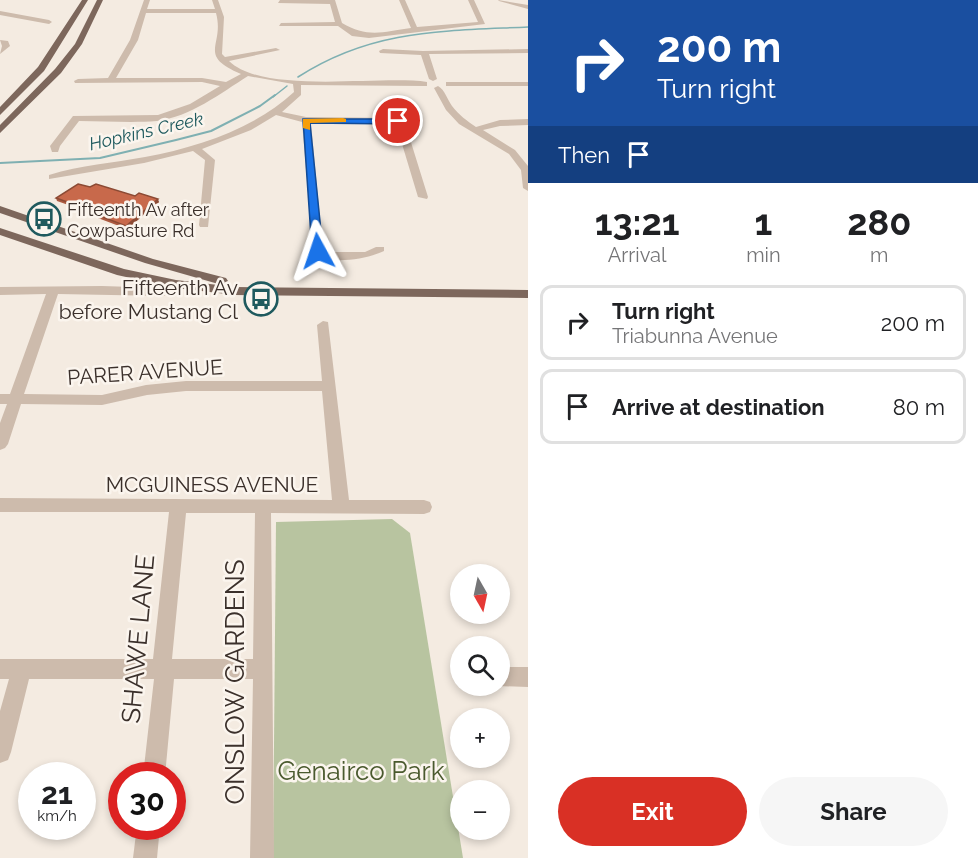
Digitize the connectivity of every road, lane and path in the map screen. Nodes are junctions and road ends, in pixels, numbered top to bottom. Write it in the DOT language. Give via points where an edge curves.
graph roads {
  1 [pos="85,0"];
  2 [pos="100,0"];
  3 [pos="147,0"];
  4 [pos="215,0"];
  5 [pos="402,0"];
  6 [pos="471,0"];
  7 [pos="501,0"];
  8 [pos="333,1"];
  9 [pos="280,2"];
  10 [pos="528,7"];
  11 [pos="145,11"];
  12 [pos="219,11"];
  13 [pos="0,13"];
  14 [pos="49,22"];
  15 [pos="339,24"];
  16 [pos="281,25"];
  17 [pos="415,29"];
  18 [pos="0,42"];
  19 [pos="276,50"];
  20 [pos="383,51"];
  21 [pos="528,51"];
  22 [pos="0,52"];
  23 [pos="424,53"];
  24 [pos="221,60"];
  25 [pos="245,75"];
  26 [pos="433,79"];
  27 [pos="111,80"];
  28 [pos="78,81"];
  29 [pos="297,83"];
  30 [pos="227,84"];
  31 [pos="424,84"];
  32 [pos="449,84"];
  33 [pos="528,84"];
  34 [pos="438,88"];
  35 [pos="0,111"];
  36 [pos="273,112"];
  37 [pos="306,120"];
  38 [pos="528,122"];
  39 [pos="0,130"];
  40 [pos="474,130"];
  41 [pos="193,147"];
  42 [pos="55,150"];
  43 [pos="525,165"];
  44 [pos="53,177"];
  45 [pos="528,189"];
  46 [pos="423,197"];
  47 [pos="0,209"];
  48 [pos="204,225"];
  49 [pos="0,231"];
  50 [pos="380,249"];
  51 [pos="121,272"];
  52 [pos="102,290"];
  53 [pos="0,291"];
  54 [pos="53,291"];
  55 [pos="164,292"];
  56 [pos="278,292"];
  57 [pos="528,294"];
  58 [pos="323,325"];
  59 [pos="329,386"];
  60 [pos="0,399"];
  61 [pos="16,399"];
  62 [pos="0,444"];
  63 [pos="0,505"];
  64 [pos="178,507"];
  65 [pos="263,507"];
  66 [pos="341,507"];
  67 [pos="424,507"];
  68 [pos="10,669"];
  69 [pos="164,669"];
  70 [pos="262,669"];
  71 [pos="510,677"];
  72 [pos="528,677"];
  73 [pos="0,752"];
  74 [pos="155,762"];
  75 [pos="147,840"];
  76 [pos="145,858"];
  77 [pos="262,858"];
  1 -- 35 [label="main road" via="41,69"];
  2 -- 39 [label="main road" via="78,44 58,71"];
  3 -- 11 [label="street"];
  4 -- 12 [label="street"];
  5 -- 17 [label="street"];
  6 -- 17 [label="street" via="482,24"];
  7 -- 10 [label="street"];
  8 -- 9 [label="street"];
  8 -- 15 [label="street"];
  11 -- 12 [label="street"];
  11 -- 27 [label="street"];
  12 -- 24 [label="street"];
  13 -- 14 [label="street"];
  15 -- 16 [label="street"];
  15 -- 17 [label="street" via="366,36"];
  18 -- 22 [label="street" via="6,46"];
  19 -- 24 [label="street"];
  20 -- 23 [label="street"];
  21 -- 23 [label="street"];
  23 -- 26 [label="street"];
  24 -- 25 [label="street"];
  25 -- 29 [label="street"];
  25 -- 30 [label="street"];
  26 -- 31 [label="street" via="425,80"];
  26 -- 32 [label="street"];
  27 -- 28 [label="street"];
  27 -- 30 [label="street" via="202,80"];
  29 -- 31 [label="street"];
  29 -- 36 [label="street" via="298,93"];
  30 -- 42 [label="street" via="197,106 171,116 76,118"];
  31 -- 34 [label="street"];
  32 -- 33 [label="street"];
  32 -- 34 [label="street"];
  34 -- 40 [label="street" via="453,113"];
  36 -- 37 [label="street"];
  36 -- 41 [label="street" via="240,131"];
  37 -- 46 [label="street" via="398,121"];
  37 -- 50 [label="street" via="318,251 323,256 367,255"];
  38 -- 40 [label="street" via="500,123"];
  40 -- 43 [label="street" via="512,152"];
  41 -- 44 [label="street"];
  41 -- 48 [label="street" via="210,160"];
  43 -- 45 [label="street"];
  47 -- 56 [label="main road" via="150,261 211,279"];
  49 -- 51 [label="main road"];
  51 -- 52 [label="street"];
  51 -- 56 [label="main road" via="176,284"];
  52 -- 54 [label="street"];
  52 -- 55 [label="street"];
  53 -- 54 [label="street"];
  54 -- 61 [label="street"];
  56 -- 57 [label="main road"];
  58 -- 59 [label="street"];
  59 -- 61 [label="street, PARER AVENUE" via="186,386 102,400"];
  59 -- 66 [label="street"];
  60 -- 61 [label="street, PARER AVENUE"];
  61 -- 62 [label="street"];
  63 -- 64 [label="street, MCGUINESS AVENUE"];
  64 -- 65 [label="street, MCGUINESS AVENUE"];
  64 -- 69 [label="street, SHAWE LANE" via="162,652"];
  65 -- 66 [label="street, MCGUINESS AVENUE"];
  65 -- 70 [label="street, ONSLOW GARDENS"];
  66 -- 67 [label="street, MCGUINESS AVENUE"];
  68 -- 69 [label="street"];
  68 -- 73 [label="street"];
  69 -- 70 [label="street"];
  69 -- 74 [label="street, SHAWE LANE"];
  70 -- 77 [label="street, ONSLOW GARDENS"];
  71 -- 72 [label="street"];
  75 -- 76 [label="street"];
}
